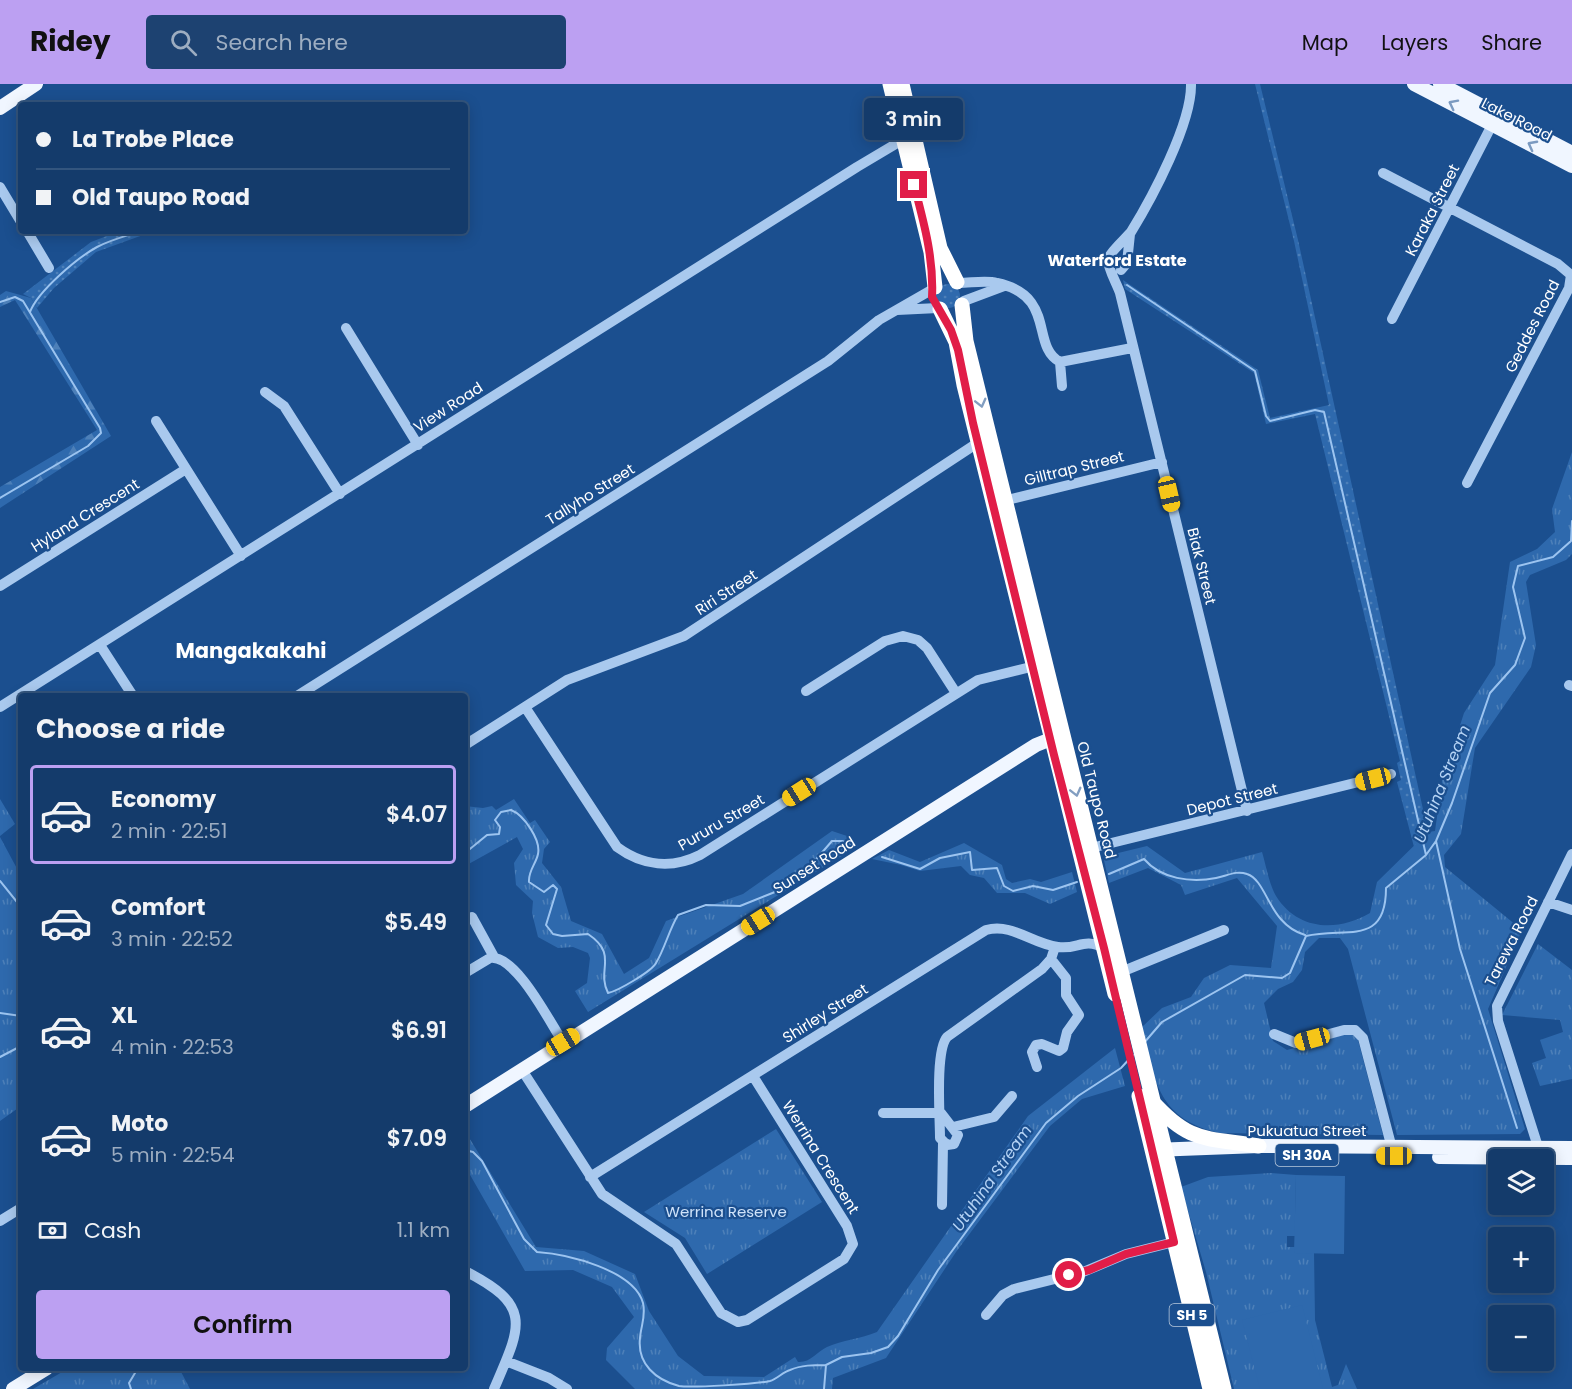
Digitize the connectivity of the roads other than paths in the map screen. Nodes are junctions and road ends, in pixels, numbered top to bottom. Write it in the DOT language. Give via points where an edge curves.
graph roads {
  1 [pos="36,84"];
  2 [pos="890,84"];
  3 [pos="902,84"];
  4 [pos="1191,84"];
  5 [pos="1414,84"];
  6 [pos="1440,84"];
  7 [pos="0,108"];
  8 [pos="1495,119"];
  9 [pos="909,139"];
  10 [pos="1572,153"];
  11 [pos="1572,166"];
  12 [pos="1383,173"];
  13 [pos="0,187"];
  14 [pos="1450,208"];
  15 [pos="18,217"];
  16 [pos="29,234"];
  17 [pos="1121,252"];
  18 [pos="49,268"];
  19 [pos="1116,268"];
  20 [pos="1571,275"];
  21 [pos="958,282"];
  22 [pos="1004,286"];
  23 [pos="934,288"];
  24 [pos="963,303"];
  25 [pos="939,308"];
  26 [pos="894,310"];
  27 [pos="1392,319"];
  28 [pos="346,328"];
  29 [pos="1132,348"];
  30 [pos="1060,362"];
  31 [pos="1062,386"];
  32 [pos="265,392"];
  33 [pos="156,420"];
  34 [pos="984,440"];
  35 [pos="418,445"];
  36 [pos="1162,462"];
  37 [pos="186,469"];
  38 [pos="1467,483"];
  39 [pos="340,494"];
  40 [pos="999,502"];
  41 [pos="241,556"];
  42 [pos="0,586"];
  43 [pos="100,645"];
  44 [pos="1040,665"];
  45 [pos="806,691"];
  46 [pos="23,693"];
  47 [pos="131,693"];
  48 [pos="302,693"];
  49 [pos="956,693"];
  50 [pos="18,696"];
  51 [pos="0,707"];
  52 [pos="525,707"];
  53 [pos="1056,736"];
  54 [pos="468,743"];
  55 [pos="1391,774"];
  56 [pos="1247,811"];
  57 [pos="1085,850"];
  58 [pos="1572,854"];
  59 [pos="1548,902"];
  60 [pos="1572,910"];
  61 [pos="472,917"];
  62 [pos="1098,924"];
  63 [pos="1224,930"];
  64 [pos="1086,942"];
  65 [pos="1055,947"];
  66 [pos="1104,948"];
  67 [pos="494,957"];
  68 [pos="1050,959"];
  69 [pos="468,971"];
  70 [pos="1115,971"];
  71 [pos="1274,1034"];
  72 [pos="563,1042"];
  73 [pos="1136,1062"];
  74 [pos="1037,1067"];
  75 [pos="522,1070"];
  76 [pos="753,1076"];
  77 [pos="1012,1096"];
  78 [pos="1149,1098"];
  79 [pos="468,1104"];
  80 [pos="883,1113"];
  81 [pos="941,1113"];
  82 [pos="953,1127"];
  83 [pos="943,1143"];
  84 [pos="1259,1146"];
  85 [pos="1572,1148"];
  86 [pos="1539,1149"];
  87 [pos="1393,1151"];
  88 [pos="1554,1151"];
  89 [pos="1488,1152"];
  90 [pos="1158,1155"];
  91 [pos="1554,1155"];
  92 [pos="1572,1158"];
  93 [pos="590,1177"];
  94 [pos="942,1205"];
  95 [pos="18,1210"];
  96 [pos="0,1221"];
  97 [pos="1174,1242"];
  98 [pos="468,1273"];
  99 [pos="1203,1304"];
  100 [pos="986,1315"];
  101 [pos="1215,1355"];
  102 [pos="506,1361"];
  103 [pos="42,1371"];
  104 [pos="14,1389"];
  105 [pos="494,1389"];
  106 [pos="567,1389"];
  107 [pos="1210,1389"];
  108 [pos="1214,1389"];
  109 [pos="1224,1389"];
  1 -- 7 [label="main road"];
  2 -- 9 [label="highway, SH 5"];
  3 -- 9 [label="highway, SH 5"];
  4 -- 17 [label="street" via="1187,115"];
  8 -- 5 [label="main road, Lake Road, one-way"];
  6 -- 8 [label="main road, Lake Road"];
  8 -- 10 [label="main road, Lake Road"];
  11 -- 8 [label="main road, Lake Road, one-way"];
  8 -- 14 [label="street, Karaka Street"];
  9 -- 21 [label="highway, SH 5" via="940,248"];
  9 -- 23 [label="highway, SH 5"];
  9 -- 35 [label="street, View Road" via="857,167"];
  12 -- 14 [label="street, Geddes Road"];
  13 -- 15 [label="street"];
  14 -- 20 [label="street, Geddes Road" via="1558,264"];
  14 -- 27 [label="street, Karaka Street"];
  16 -- 18 [label="street"];
  17 -- 19 [label="street" via="1127,263"];
  17 -- 19 [label="street" via="1108,257"];
  19 -- 29 [label="street, Biak Street"];
  20 -- 38 [label="street, Geddes Road" via="1569,288"];
  21 -- 22 [label="street" via="996,282"];
  21 -- 23 [label="highway" via="943,280"];
  21 -- 24 [label="highway, SH 5" via="965,293"];
  22 -- 24 [label="street"];
  22 -- 30 [label="street" via="1034,304 1047,349"];
  23 -- 25 [label="highway, SH 5" via="932,297"];
  23 -- 26 [label="street, Tallyho Street"];
  24 -- 25 [label="highway" via="952,312"];
  24 -- 34 [label="highway, Old Taupo Road / SH 5, one-way"];
  25 -- 26 [label="street"];
  25 -- 34 [label="highway, Old Taupo Road / SH 5" via="956,342"];
  26 -- 48 [label="street, Tallyho Street" via="828,361"];
  28 -- 35 [label="street"];
  29 -- 30 [label="street"];
  29 -- 36 [label="street, Biak Street"];
  30 -- 31 [label="street"];
  32 -- 39 [label="street" via="284,405"];
  33 -- 37 [label="street"];
  34 -- 40 [label="highway, Old Taupo Road / SH 5"];
  34 -- 52 [label="street, Riri Street" via="684,636 567,680"];
  35 -- 39 [label="street, View Road"];
  36 -- 40 [label="street, Gilltrap Street"];
  36 -- 56 [label="street, Biak Street"];
  37 -- 41 [label="street"];
  37 -- 42 [label="street, Hyland Crescent"];
  39 -- 41 [label="street, View Road"];
  40 -- 44 [label="highway, Old Taupo Road / SH 5"];
  41 -- 43 [label="street, View Road"];
  43 -- 46 [label="street, View Road"];
  43 -- 47 [label="street"];
  44 -- 49 [label="street, Pururu Street" via="978,681"];
  44 -- 53 [label="highway, Old Taupo Road / SH 5"];
  45 -- 49 [label="street" via="885,641 903,636 918,640 927,648"];
  49 -- 52 [label="street, Pururu Street" via="700,855 684,863 668,864 646,862 617,847"];
  50 -- 51 [label="street, View Road"];
  52 -- 54 [label="street, Riri Street"];
  53 -- 57 [label="highway, Old Taupo Road / SH 5"];
  53 -- 72 [label="main road, Sunset Road"];
  55 -- 56 [label="street, Depot Street"];
  56 -- 57 [label="street, Depot Street"];
  57 -- 62 [label="highway, Old Taupo Road / SH 5"];
  57 -- 70 [label="highway, Old Taupo Road / SH 5"];
  58 -- 59 [label="street, Tarewa Road"];
  59 -- 60 [label="street"];
  59 -- 86 [label="street, Tarewa Road" via="1497,1011"];
  61 -- 67 [label="street"];
  62 -- 64 [label="street"];
  62 -- 66 [label="highway, Old Taupo Road / SH 5"];
  63 -- 70 [label="street"];
  64 -- 65 [label="street, Shirley Street"];
  64 -- 66 [label="street, Shirley Street"];
  65 -- 68 [label="street"];
  65 -- 76 [label="street, Shirley Street" via="1009,930 986,930"];
  66 -- 70 [label="highway, Old Taupo Road / SH 5"];
  67 -- 69 [label="street"];
  67 -- 72 [label="street" via="521,978"];
  68 -- 74 [label="street" via="1066,978 1066,995 1079,1015 1059,1051 1036,1045 1032,1053"];
  68 -- 81 [label="street" via="1042,969 944,1041 940,1054"];
  70 -- 73 [label="highway, Old Taupo Road / SH 5"];
  71 -- 87 [label="street" via="1296,1043 1355,1030 1363,1038"];
  72 -- 75 [label="main road, Sunset Road"];
  73 -- 78 [label="highway, Old Taupo Road / SH 5"];
  73 -- 90 [label="highway, Old Taupo Road / SH 5"];
  75 -- 79 [label="main road, Sunset Road"];
  75 -- 93 [label="street, Werrina Crescent"];
  76 -- 93 [label="street, Shirley Street"];
  76 -- 93 [label="street, Werrina Crescent" via="847,1227 853,1244 844,1259 747,1320 738,1322 721,1312 676,1244 606,1198"];
  77 -- 82 [label="street" via="994,1117"];
  78 -- 84 [label="highway" via="1188,1133"];
  78 -- 90 [label="highway, Old Taupo Road / SH 5"];
  80 -- 81 [label="street"];
  81 -- 82 [label="street"];
  81 -- 83 [label="street"];
  82 -- 83 [label="street" via="957,1140 954,1144"];
  83 -- 94 [label="street"];
  84 -- 87 [label="main road, Pukuatua Street / SH 30A"];
  84 -- 90 [label="main road, Pukuatua Street / SH 30A"];
  85 -- 88 [label="main road, Pukuatua Street / SH 30A"];
  87 -- 89 [label="main road, Pukuatua Street / SH 30A"];
  87 -- 90 [label="main road, Pukuatua Street / SH 30A"];
  90 -- 97 [label="highway, Old Taupo Road / SH 5"];
  90 -- 99 [label="highway, Old Taupo Road / SH 5"];
  91 -- 92 [label="main road, Pukuatua Street / SH 30A"];
  95 -- 96 [label="street"];
  97 -- 99 [label="highway, Old Taupo Road / SH 5" via="1183,1249 1194,1290"];
  97 -- 100 [label="street" via="1126,1254 1083,1272 1014,1289 1003,1295"];
  97 -- 107 [label="highway, Old Taupo Road / SH 5"];
  98 -- 102 [label="street" via="496,1287 512,1306 515,1329"];
  99 -- 101 [label="highway, Old Taupo Road / SH 5"];
  101 -- 108 [label="highway"];
  101 -- 109 [label="highway, Old Taupo Road / SH 5"];
  102 -- 105 [label="street"];
  102 -- 106 [label="street"];
  103 -- 104 [label="main road"];
}
